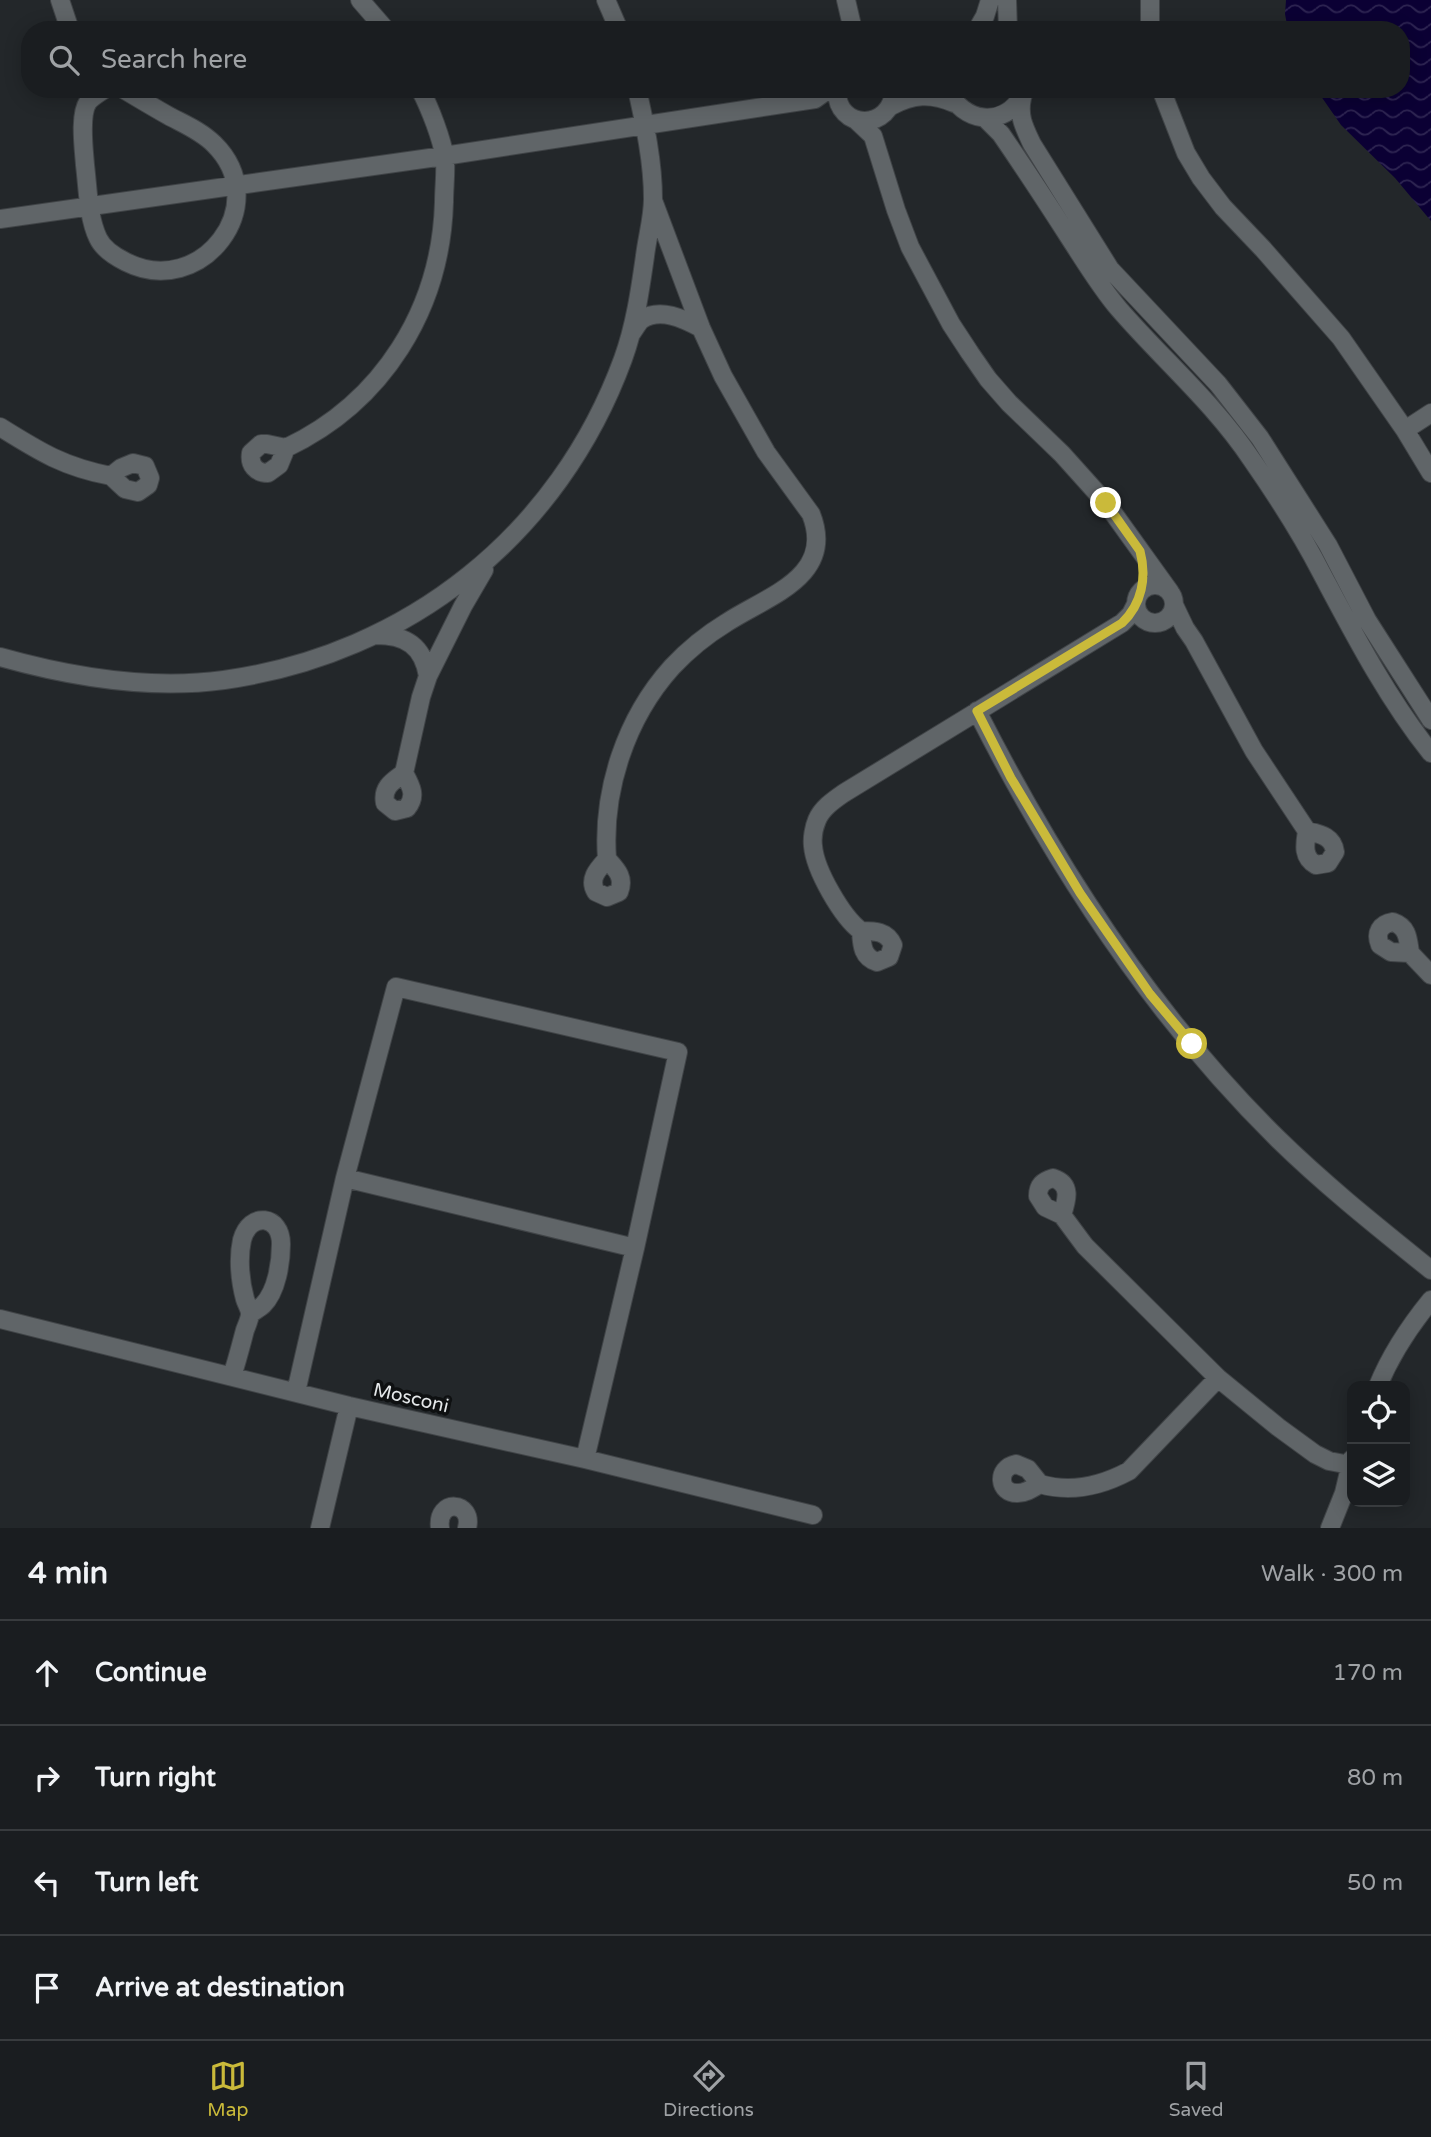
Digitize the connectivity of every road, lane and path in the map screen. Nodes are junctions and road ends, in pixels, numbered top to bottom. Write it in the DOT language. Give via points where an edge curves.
graph roads {
  1 [pos="60,0"];
  2 [pos="360,0"];
  3 [pos="606,0"];
  4 [pos="846,0"];
  5 [pos="990,0"];
  6 [pos="1007,0"];
  7 [pos="1150,0"];
  8 [pos="67,21"];
  9 [pos="378,21"];
  10 [pos="615,21"];
  11 [pos="851,21"];
  12 [pos="982,21"];
  13 [pos="1008,21"];
  14 [pos="1150,21"];
  15 [pos="80,98"];
  16 [pos="93,98"];
  17 [pos="139,98"];
  18 [pos="423,98"];
  19 [pos="639,98"];
  20 [pos="800,98"];
  21 [pos="827,98"];
  22 [pos="837,98"];
  23 [pos="908,98"];
  24 [pos="952,98"];
  25 [pos="1020,98"];
  26 [pos="1023,98"];
  27 [pos="1165,98"];
  28 [pos="889,104"];
  29 [pos="841,109"];
  30 [pos="83,115"];
  31 [pos="985,118"];
  32 [pos="856,120"];
  33 [pos="645,126"];
  34 [pos="873,136"];
  35 [pos="444,156"];
  36 [pos="236,186"];
  37 [pos="653,200"];
  38 [pos="90,206"];
  39 [pos="0,219"];
  40 [pos="701,328"];
  41 [pos="631,334"];
  42 [pos="1431,413"];
  43 [pos="0,428"];
  44 [pos="1405,430"];
  45 [pos="286,448"];
  46 [pos="1431,473"];
  47 [pos="111,476"];
  48 [pos="1140,551"];
  49 [pos="496,552"];
  50 [pos="1172,598"];
  51 [pos="1144,609"];
  52 [pos="1185,628"];
  53 [pos="376,635"];
  54 [pos="0,657"];
  55 [pos="428,676"];
  56 [pos="977,711"];
  57 [pos="1431,720"];
  58 [pos="1431,753"];
  59 [pos="404,773"];
  60 [pos="1307,831"];
  61 [pos="607,859"];
  62 [pos="861,931"];
  63 [pos="1410,953"];
  64 [pos="1431,975"];
  65 [pos="345,1178"];
  66 [pos="1062,1215"];
  67 [pos="635,1248"];
  68 [pos="1431,1270"];
  69 [pos="1431,1300"];
  70 [pos="250,1314"];
  71 [pos="0,1319"];
  72 [pos="232,1376"];
  73 [pos="1218,1377"];
  74 [pos="1380,1381"];
  75 [pos="296,1392"];
  76 [pos="349,1406"];
  77 [pos="584,1459"];
  78 [pos="1347,1462"];
  79 [pos="1347,1480"];
  80 [pos="1040,1484"];
  81 [pos="813,1515"];
  82 [pos="320,1528"];
  83 [pos="440,1528"];
  84 [pos="467,1528"];
  85 [pos="1330,1528"];
  1 -- 8 [label="street"];
  2 -- 9 [label="street"];
  3 -- 10 [label="street"];
  4 -- 11 [label="street"];
  5 -- 12 [label="street"];
  6 -- 13 [label="street"];
  7 -- 14 [label="street"];
  15 -- 30 [label="street"];
  16 -- 30 [label="street"];
  17 -- 36 [label="street" via="215,144 234,173"];
  18 -- 35 [label="street"];
  19 -- 33 [label="street"];
  20 -- 33 [label="street"];
  21 -- 29 [label="street"];
  22 -- 29 [label="street"];
  23 -- 28 [label="street"];
  24 -- 31 [label="street" via="962,111"];
  25 -- 31 [label="street" via="1006,113"];
  26 -- 57 [label="street" via="1019,112 1027,134 1104,259 1218,384 1260,438"];
  27 -- 44 [label="street" via="1201,178 1341,338"];
  28 -- 32 [label="street" via="874,120"];
  28 -- 34 [label="street"];
  29 -- 32 [label="street"];
  30 -- 38 [label="street"];
  31 -- 58 [label="street" via="1001,134 1118,309 1195,388 1247,452 1296,527 1376,673"];
  32 -- 34 [label="street"];
  33 -- 35 [label="street"];
  33 -- 37 [label="street"];
  34 -- 48 [label="street" via="910,247 951,324 988,379 1086,479"];
  35 -- 36 [label="street"];
  35 -- 45 [label="street" via="443,227 437,262 415,324 362,397 333,421"];
  36 -- 38 [label="street"];
  36 -- 38 [label="street" via="236,208 222,240 200,261 170,271 136,267 108,251 99,241"];
  37 -- 40 [label="street"];
  37 -- 41 [label="street"];
  38 -- 39 [label="street"];
  40 -- 41 [label="street" via="666,314 642,320"];
  40 -- 61 [label="street" via="766,452 811,514 817,545 814,557 794,582 723,624 674,664 642,706 610,792"];
  41 -- 49 [label="street" via="587,439 544,502"];
  42 -- 44 [label="street"];
  43 -- 47 [label="street" via="57,461"];
  44 -- 46 [label="street"];
  48 -- 50 [label="street"];
  48 -- 51 [label="street"];
  49 -- 53 [label="street" via="453,589"];
  49 -- 55 [label="street"];
  50 -- 51 [label="street" via="1171,616 1166,620"];
  50 -- 51 [label="street" via="1159,586 1147,587"];
  50 -- 52 [label="street"];
  51 -- 52 [label="street"];
  51 -- 56 [label="street"];
  52 -- 60 [label="street" via="1254,751"];
  53 -- 54 [label="street" via="303,662 223,680 131,682 80,676"];
  53 -- 55 [label="street" via="398,637 418,649"];
  55 -- 59 [label="street"];
  56 -- 62 [label="street" via="844,793 817,818 813,848 821,873"];
  56 -- 68 [label="street" via="1080,893 1150,994 1279,1140"];
  63 -- 64 [label="street"];
  65 -- 67 [label="street"];
  65 -- 67 [label="street" via="396,987 678,1052"];
  65 -- 75 [label="street"];
  66 -- 73 [label="street" via="1085,1246"];
  67 -- 77 [label="street"];
  69 -- 74 [label="street" via="1408,1328"];
  70 -- 70 [label="street" via="242,1287 242,1239 247,1228 261,1219 277,1229 280,1261 271,1293"];
  70 -- 72 [label="street"];
  71 -- 72 [label="street, Mosconi"];
  72 -- 75 [label="street, Mosconi"];
  73 -- 78 [label="street" via="1315,1454"];
  73 -- 80 [label="street" via="1129,1471 1076,1488"];
  75 -- 76 [label="street, Mosconi"];
  76 -- 77 [label="street, Mosconi"];
  76 -- 82 [label="street"];
  77 -- 81 [label="street, Mosconi"];
  79 -- 85 [label="street"];
  83 -- 84 [label="street" via="441,1513 458,1507 468,1516"];
}
